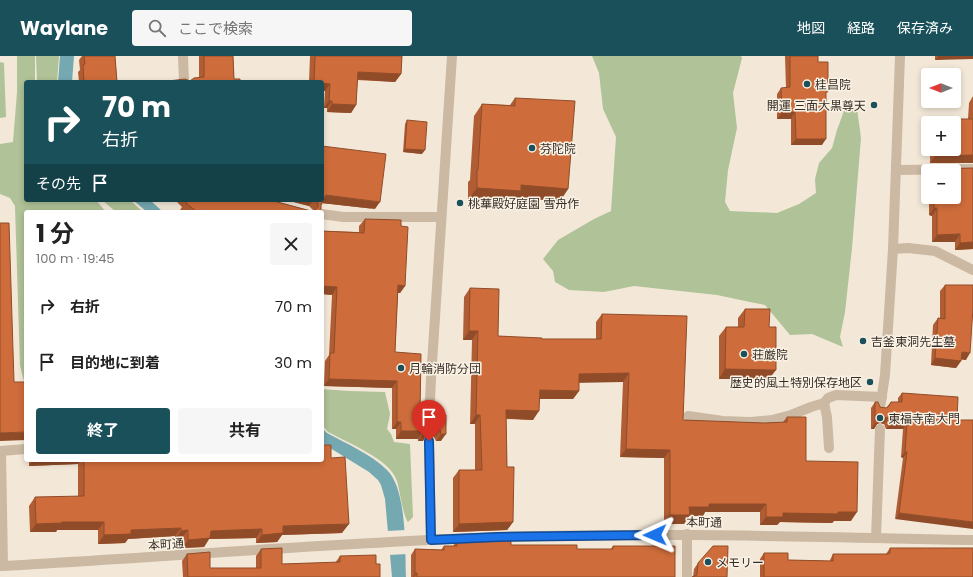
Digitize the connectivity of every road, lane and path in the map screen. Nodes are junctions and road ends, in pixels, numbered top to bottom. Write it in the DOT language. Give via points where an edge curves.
graph roads {
  1 [pos="183,56"];
  2 [pos="452,56"];
  3 [pos="900,56"];
  4 [pos="184,80"];
  5 [pos="973,169"];
  6 [pos="896,170"];
  7 [pos="324,214"];
  8 [pos="441,217"];
  9 [pos="894,249"];
  10 [pos="973,270"];
  11 [pos="882,397"];
  12 [pos="824,403"];
  13 [pos="880,408"];
  14 [pos="688,416"];
  15 [pos="430,422"];
  16 [pos="880,429"];
  17 [pos="429,441"];
  18 [pos="829,448"];
  19 [pos="24,449"];
  20 [pos="687,534"];
  21 [pos="876,538"];
  22 [pos="431,540"];
  23 [pos="973,540"];
  24 [pos="1,565"];
  25 [pos="687,577"];
  1 -- 4 [label="street"];
  2 -- 8 [label="street"];
  3 -- 6 [label="street"];
  5 -- 6 [label="street"];
  6 -- 9 [label="street"];
  7 -- 8 [label="street" via="343,217"];
  8 -- 15 [label="street"];
  9 -- 10 [label="street" via="935,250"];
  9 -- 11 [label="street"];
  11 -- 12 [label="street" via="836,395"];
  11 -- 13 [label="street"];
  12 -- 14 [label="street" via="792,415 765,421 724,421"];
  12 -- 18 [label="street"];
  16 -- 21 [label="street"];
  17 -- 22 [label="street"];
  19 -- 24 [label="street" via="1,451"];
  20 -- 21 [label="street, 本町通"];
  20 -- 22 [label="street, 本町通"];
  20 -- 25 [label="street"];
  21 -- 23 [label="street, 本町通"];
  22 -- 24 [label="street, 本町通"];
}
